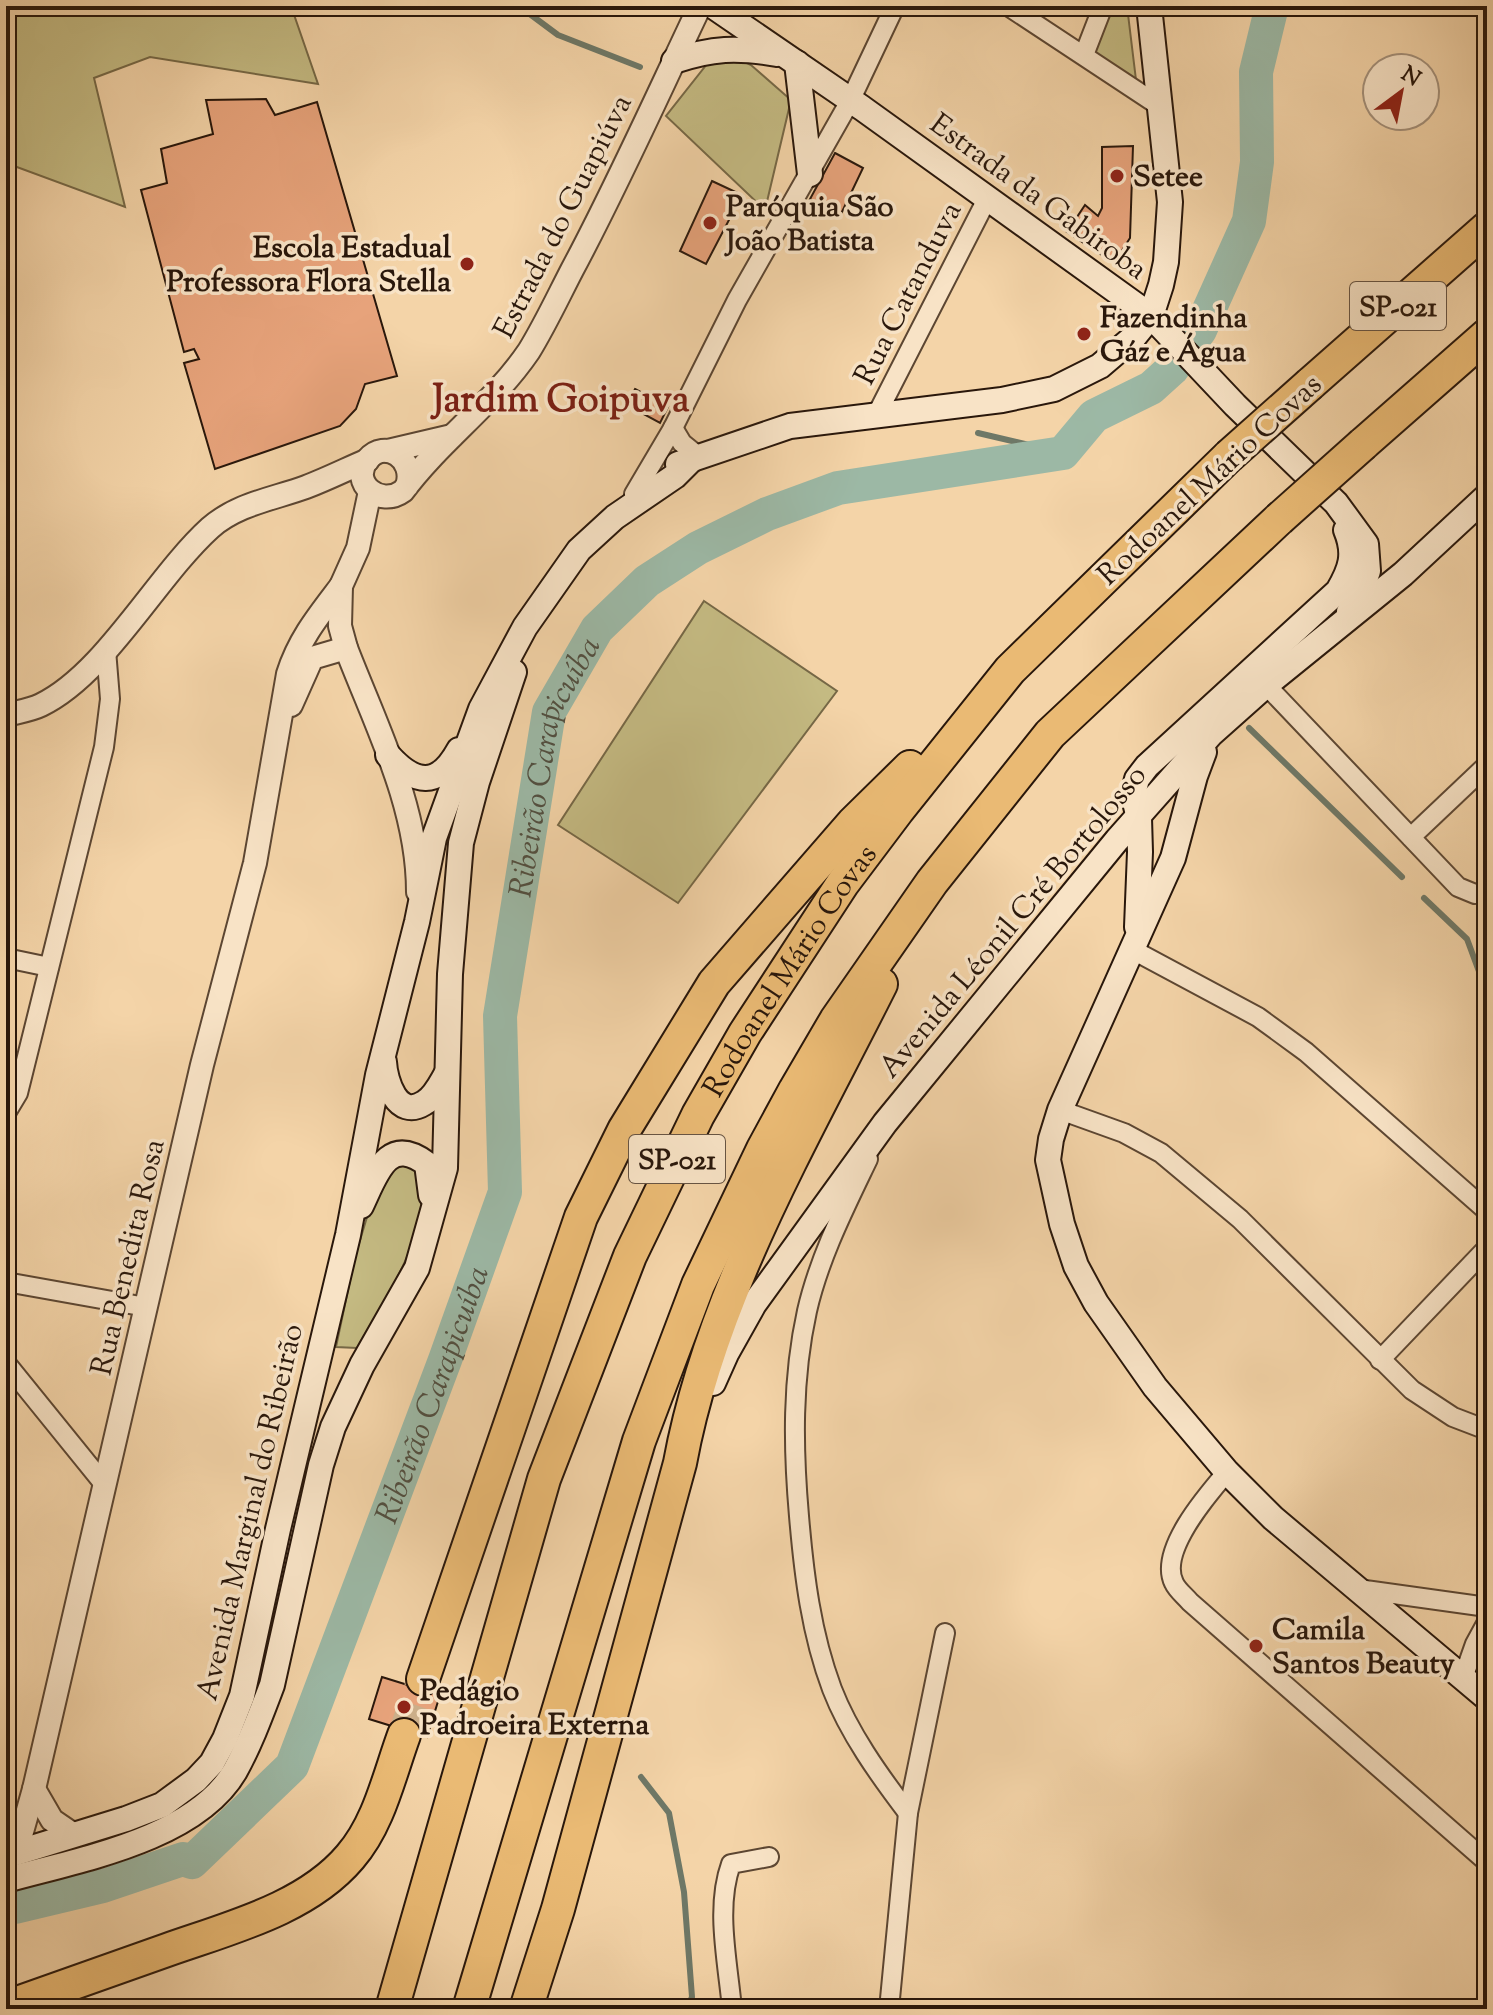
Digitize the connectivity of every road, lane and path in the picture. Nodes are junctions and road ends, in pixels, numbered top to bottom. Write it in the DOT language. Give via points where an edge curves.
graph roads {
  1 [pos="700,6"];
  2 [pos="713,6"];
  3 [pos="895,6"];
  4 [pos="1008,6"];
  5 [pos="1103,6"];
  6 [pos="1149,6"];
  7 [pos="1084,55"];
  8 [pos="792,59"];
  9 [pos="674,61"];
  10 [pos="850,101"];
  11 [pos="1161,107"];
  12 [pos="810,174"];
  13 [pos="987,199"];
  14 [pos="1487,228"];
  15 [pos="1151,316"];
  16 [pos="1487,335"];
  17 [pos="877,414"];
  18 [pos="673,428"];
  19 [pos="452,436"];
  20 [pos="378,456"];
  21 [pos="695,458"];
  22 [pos="311,485"];
  23 [pos="369,490"];
  24 [pos="402,490"];
  25 [pos="634,494"];
  26 [pos="1487,496"];
  27 [pos="1336,503"];
  28 [pos="615,517"];
  29 [pos="358,548"];
  30 [pos="564,574"];
  31 [pos="341,586"];
  32 [pos="1339,628"];
  33 [pos="346,648"];
  34 [pos="106,650"];
  35 [pos="1010,670"];
  36 [pos="1266,685"];
  37 [pos="481,709"];
  38 [pos="6,715"];
  39 [pos="1211,734"];
  40 [pos="276,739"];
  41 [pos="389,757"];
  42 [pos="1487,765"];
  43 [pos="1184,815"];
  44 [pos="1139,818"];
  45 [pos="1411,837"];
  46 [pos="434,838"];
  47 [pos="932,882"];
  48 [pos="1487,892"];
  49 [pos="417,922"];
  50 [pos="1135,946"];
  51 [pos="6,958"];
  52 [pos="49,967"];
  53 [pos="384,1052"];
  54 [pos="447,1070"];
  55 [pos="1060,1110"];
  56 [pos="6,1113"];
  57 [pos="885,1123"];
  58 [pos="1487,1211"];
  59 [pos="430,1230"];
  60 [pos="348,1235"];
  61 [pos="1487,1248"];
  62 [pos="6,1282"];
  63 [pos="146,1307"];
  64 [pos="1380,1360"];
  65 [pos="6,1363"];
  66 [pos="1487,1430"];
  67 [pos="680,1463"];
  68 [pos="1227,1472"];
  69 [pos="104,1484"];
  70 [pos="1358,1589"];
  71 [pos="1487,1607"];
  72 [pos="1487,1622"];
  73 [pos="945,1633"];
  74 [pos="1463,1678"];
  75 [pos="423,1679"];
  76 [pos="1487,1698"];
  77 [pos="404,1735"];
  78 [pos="34,1789"];
  79 [pos="908,1813"];
  80 [pos="74,1835"];
  81 [pos="11,1855"];
  82 [pos="769,1857"];
  83 [pos="1487,1862"];
  84 [pos="6,1880"];
  85 [pos="558,1909"];
  86 [pos="6,2007"];
  87 [pos="392,2009"];
  88 [pos="469,2009"];
  89 [pos="526,2009"];
  90 [pos="536,2009"];
  91 [pos="732,2009"];
  92 [pos="889,2009"];
  1 -- 9 [label="street, Estrada do Guapiúva"];
  2 -- 8 [label="main road, Estrada da Gabiroba"];
  3 -- 10 [label="street"];
  4 -- 7 [label="street"];
  5 -- 7 [label="street"];
  6 -- 11 [label="main road"];
  7 -- 11 [label="street"];
  8 -- 9 [label="main road" via="738,48 712,49"];
  8 -- 10 [label="main road, Estrada da Gabiroba"];
  8 -- 12 [label="main road"];
  9 -- 19 [label="street, Estrada do Guapiúva" via="531,348 486,405"];
  10 -- 12 [label="street"];
  10 -- 13 [label="main road, Estrada da Gabiroba"];
  11 -- 15 [label="main road" via="1170,202 1166,262"];
  12 -- 18 [label="street" via="737,300"];
  13 -- 15 [label="main road, Estrada da Gabiroba"];
  13 -- 17 [label="street, Rua Catanduva"];
  14 -- 35 [label="highway, Rodoanel Mário Covas / SP-021, bridge" via="1229,456"];
  15 -- 17 [label="main road" via="1100,366 1054,389"];
  15 -- 27 [label="main road, Estrada da Gabiroba"];
  16 -- 47 [label="highway, SP-021, bridge" via="1279,519 1050,734"];
  17 -- 21 [label="main road" via="790,426"];
  18 -- 21 [label="street"];
  18 -- 25 [label="street"];
  19 -- 20 [label="street, Estrada do Guapiúva"];
  19 -- 24 [label="street, Estrada do Guapiúva"];
  20 -- 22 [label="street, Estrada do Guapiúva"];
  20 -- 23 [label="street" via="363,474"];
  20 -- 24 [label="street" via="396,453 407,464 409,478"];
  21 -- 25 [label="main road" via="672,466"];
  21 -- 28 [label="main road"];
  22 -- 23 [label="street"];
  22 -- 34 [label="street" via="249,504 212,526"];
  23 -- 24 [label="street" via="388,498"];
  23 -- 29 [label="street, Rua Benedita Rosa"];
  24 -- 29 [label="street, Rua Benedita Rosa"];
  25 -- 28 [label="main road"];
  26 -- 32 [label="main road, Avenida Léonil Cré Bortolosso"];
  27 -- 32 [label="main road, Estrada da Gabiroba" via="1366,544 1369,559 1358,598"];
  27 -- 44 [label="main road" via="1353,559 1338,591 1147,766 1133,794"];
  28 -- 30 [label="main road" via="579,550"];
  29 -- 31 [label="street, Rua Benedita Rosa"];
  30 -- 37 [label="main road, Avenida Marginal do Ribeirão" via="525,627"];
  30 -- 54 [label="main road, Avenida Marginal do Ribeirão" via="513,673 461,843"];
  31 -- 33 [label="street, Rua Benedita Rosa" via="340,626"];
  31 -- 40 [label="street, Rua Benedita Rosa" via="297,646"];
  32 -- 36 [label="main road, Avenida Léonil Cré Bortolosso"];
  33 -- 40 [label="street, Rua Benedita Rosa" via="312,658"];
  33 -- 41 [label="street"];
  34 -- 38 [label="street" via="40,706"];
  34 -- 52 [label="street" via="110,699 104,747"];
  35 -- 75 [label="highway" via="853,823 714,983 624,1130 581,1217"];
  35 -- 87 [label="highway, Rodoanel Mário Covas / SP-021" via="843,883 745,1033 698,1115 630,1256 544,1479"];
  36 -- 39 [label="main road, Avenida Léonil Cré Bortolosso"];
  36 -- 45 [label="street"];
  37 -- 41 [label="main road, Avenida Marginal do Ribeirão" via="453,760 431,778 409,775"];
  37 -- 46 [label="main road, Avenida Marginal do Ribeirão"];
  39 -- 43 [label="main road"];
  39 -- 44 [label="main road, Avenida Léonil Cré Bortolosso"];
  40 -- 63 [label="street, Rua Benedita Rosa" via="255,863"];
  41 -- 46 [label="street, Avenida Marginal do Ribeirão"];
  41 -- 49 [label="street" via="416,845"];
  42 -- 45 [label="street"];
  43 -- 44 [label="main road" via="1162,831"];
  43 -- 50 [label="main road" via="1173,858"];
  44 -- 50 [label="main road"];
  44 -- 57 [label="main road, Avenida Léonil Cré Bortolosso"];
  45 -- 48 [label="street" via="1458,887 1475,894"];
  46 -- 49 [label="main road, Avenida Marginal do Ribeirão"];
  46 -- 54 [label="main road, Avenida Marginal do Ribeirão" via="444,887 435,956 436,1034"];
  47 -- 67 [label="highway" via="771,1202 700,1379"];
  47 -- 88 [label="highway, SP-021" via="836,1020 795,1090 698,1285 639,1441"];
  49 -- 53 [label="main road, Avenida Marginal do Ribeirão"];
  50 -- 55 [label="main road"];
  50 -- 58 [label="street" via="1258,1017 1306,1052"];
  51 -- 52 [label="street"];
  52 -- 56 [label="street" via="18,1093"];
  53 -- 54 [label="main road, Avenida Marginal do Ribeirão" via="388,1089 403,1105 421,1106"];
  53 -- 60 [label="main road, Avenida Marginal do Ribeirão"];
  54 -- 59 [label="main road, Avenida Marginal do Ribeirão" via="445,1168"];
  55 -- 64 [label="street" via="1161,1153 1240,1219"];
  55 -- 68 [label="main road" via="1048,1160 1076,1266 1155,1387"];
  57 -- 67 [label="main road, Avenida Léonil Cré Bortolosso" via="754,1304 726,1354"];
  57 -- 79 [label="street" via="833,1233 807,1307 797,1363 794,1457 810,1614 832,1690 868,1757"];
  59 -- 60 [label="main road, Avenida Marginal do Ribeirão" via="429,1169 416,1155 402,1152 380,1167"];
  59 -- 84 [label="main road, Avenida Marginal do Ribeirão" via="417,1268 333,1427 272,1685 234,1773 213,1798 152,1838"];
  60 -- 80 [label="main road, Avenida Marginal do Ribeirão" via="242,1696 225,1739 196,1780 162,1805"];
  61 -- 64 [label="street"];
  62 -- 63 [label="street"];
  63 -- 69 [label="street, Rua Benedita Rosa"];
  64 -- 66 [label="street" via="1453,1417"];
  65 -- 69 [label="street"];
  67 -- 85 [label="highway"];
  68 -- 70 [label="main road"];
  68 -- 83 [label="street" via="1177,1544 1171,1562 1173,1582"];
  69 -- 78 [label="street, Rua Benedita Rosa"];
  70 -- 71 [label="street"];
  70 -- 74 [label="main road"];
  72 -- 74 [label="street"];
  73 -- 79 [label="street"];
  74 -- 76 [label="main road"];
  77 -- 86 [label="highway" via="373,1823 351,1857 323,1883 243,1923"];
  78 -- 80 [label="street" via="52,1820"];
  78 -- 81 [label="street, Rua Benedita Rosa"];
  79 -- 92 [label="street"];
  80 -- 81 [label="main road, Avenida Marginal do Ribeirão"];
  82 -- 91 [label="street" via="731,1864 727,1876"];
  85 -- 89 [label="highway"];
  85 -- 90 [label="highway"];
}
